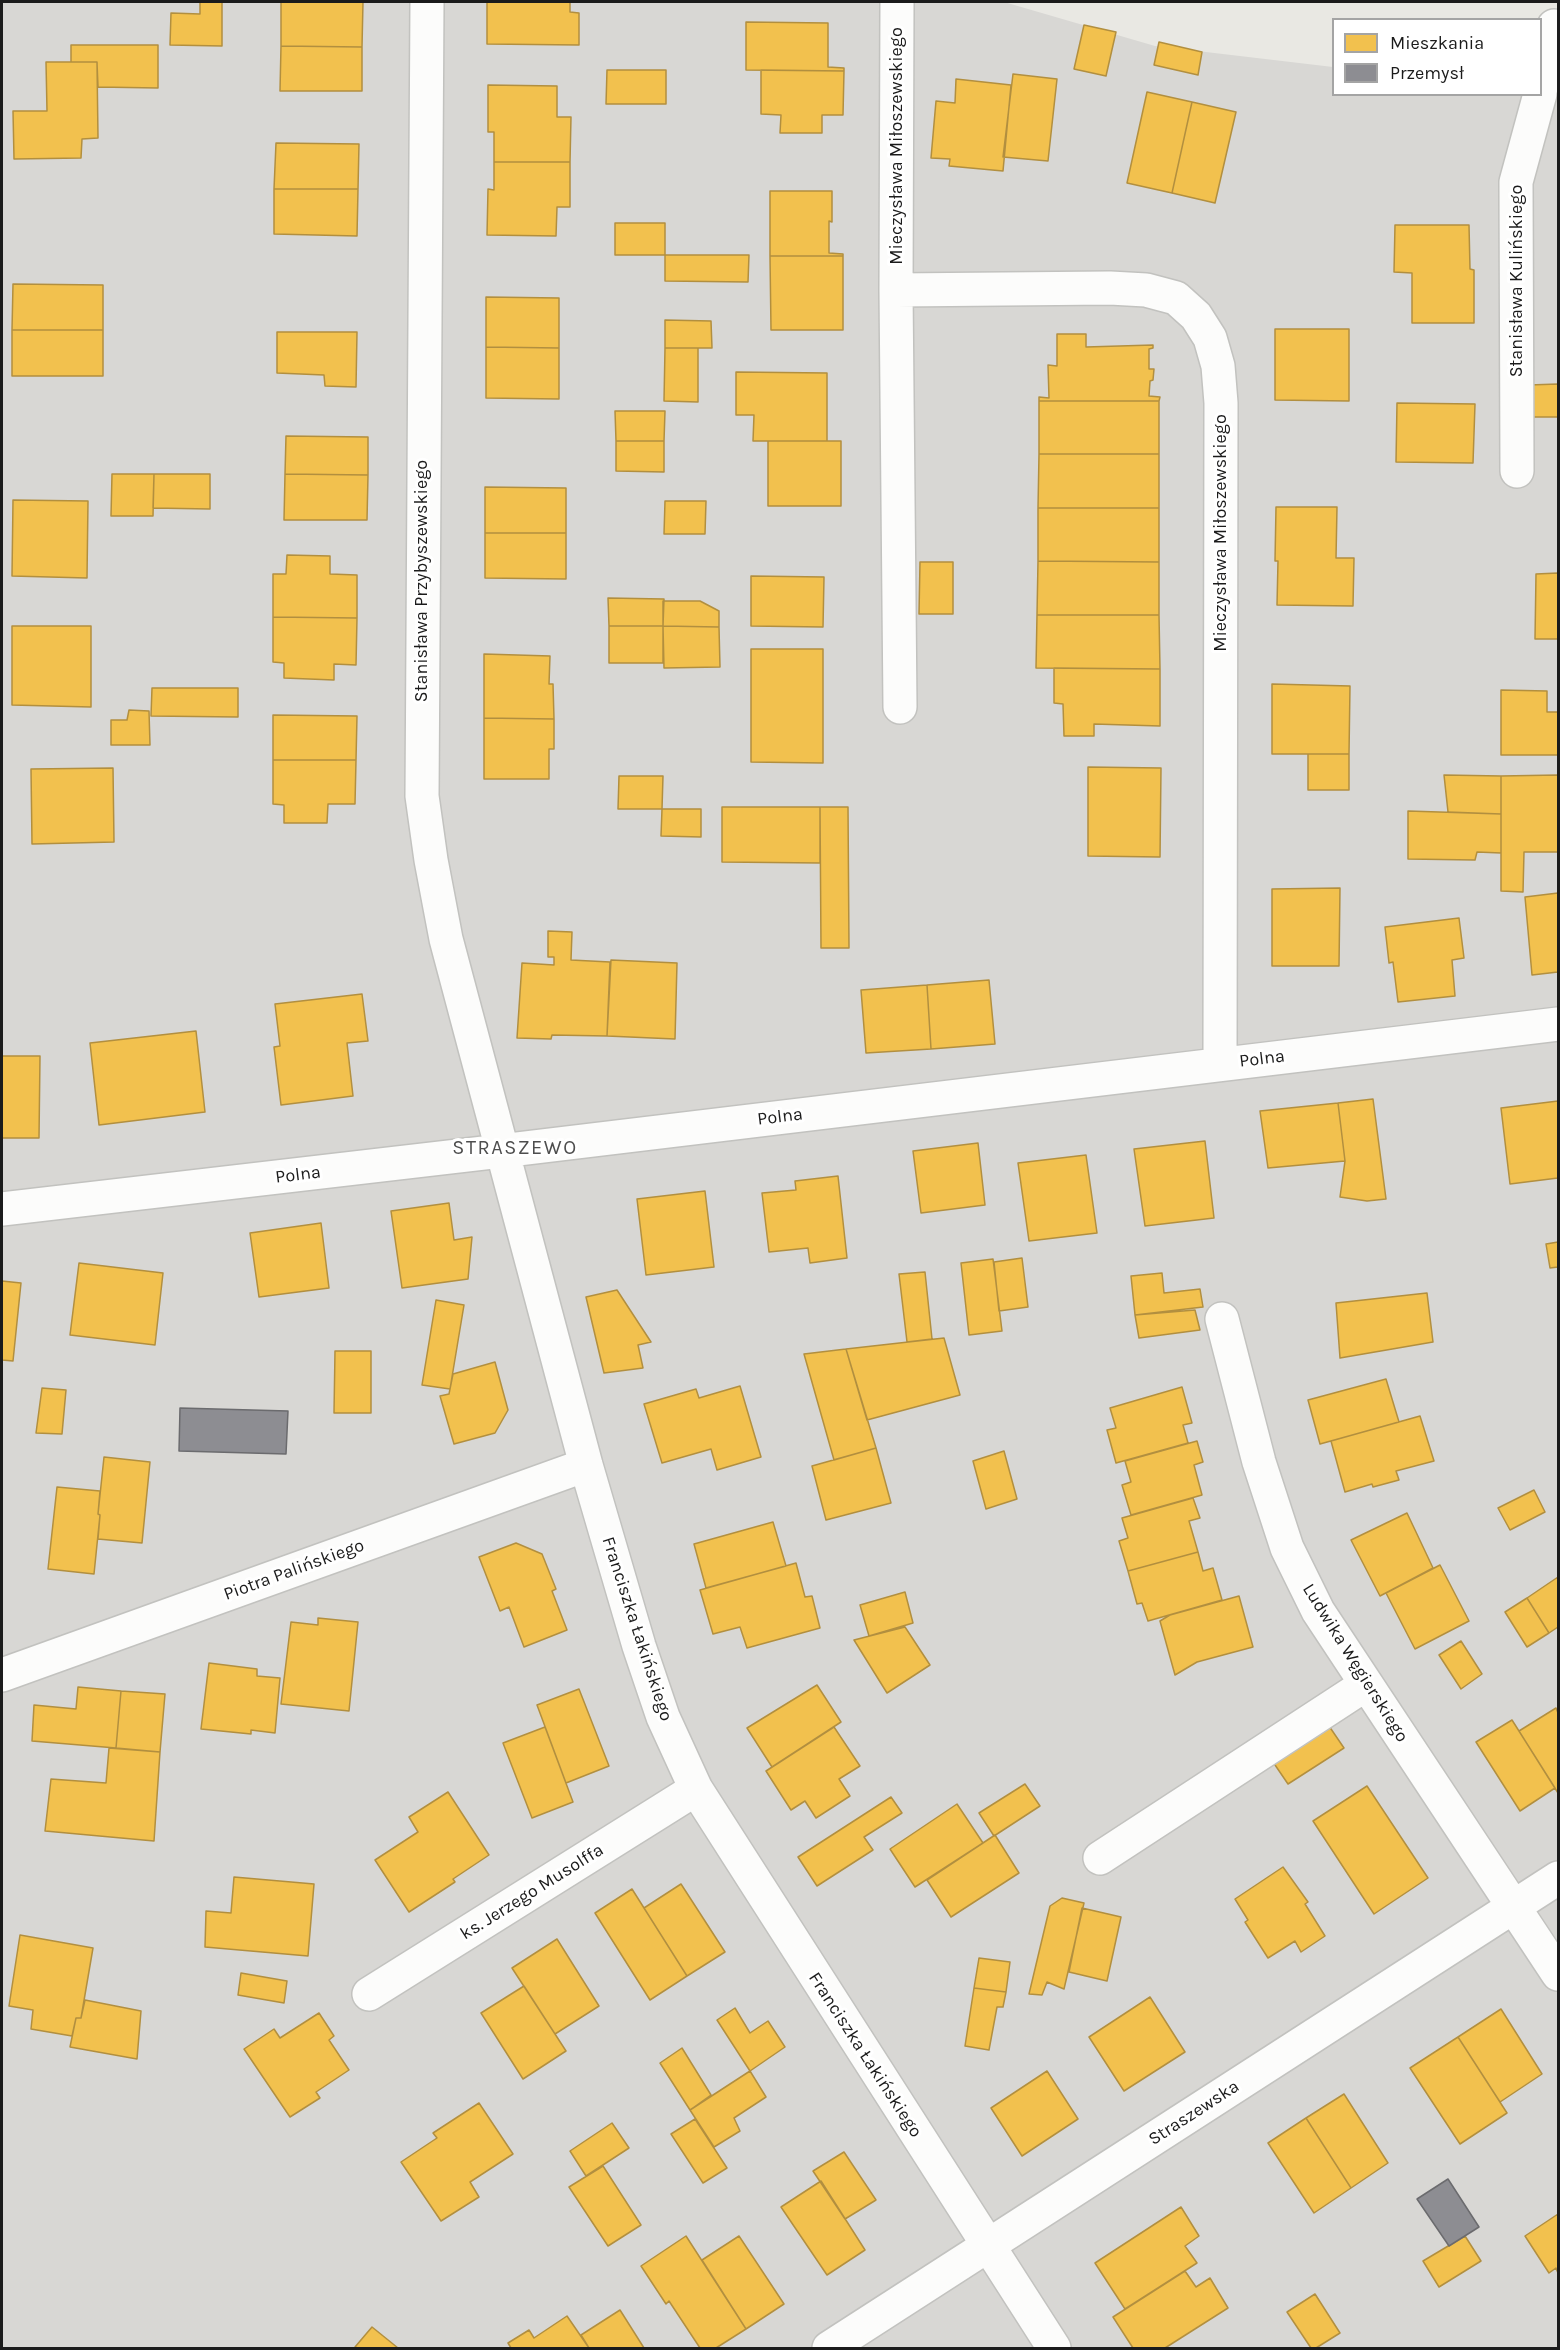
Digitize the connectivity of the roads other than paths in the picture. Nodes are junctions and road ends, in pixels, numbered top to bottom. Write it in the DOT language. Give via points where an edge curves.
graph roads {
  1 [pos="427,2"];
  2 [pos="897,2"];
  3 [pos="1552,18"];
  4 [pos="1542,80"];
  5 [pos="1539,96"];
  6 [pos="896,290"];
  7 [pos="1516,471"];
  8 [pos="900,707"];
  9 [pos="1558,1024"];
  10 [pos="1220,1064"];
  11 [pos="501,1151"];
  12 [pos="2,1209"];
  13 [pos="1222,1319"];
  14 [pos="586,1466"];
  15 [pos="2,1676"];
  16 [pos="1365,1685"];
  17 [pos="696,1790"];
  18 [pos="1100,1858"];
  19 [pos="1558,1878"];
  20 [pos="1515,1906"];
  21 [pos="1558,1974"];
  22 [pos="369,1994"];
  23 [pos="988,2246"];
  24 [pos="829,2349"];
  25 [pos="1054,2349"];
  1 -- 11 [label="street, Stanisława Przybyszewskiego" via="422,796 446,939"];
  2 -- 6 [label="street, Mieczysława Miłoszewskiego"];
  3 -- 4 [label="street, Stanisława Kulińskiego"];
  5 -- 7 [label="street, Stanisława Kulińskiego" via="1516,182"];
  6 -- 8 [label="street, Mieczysława Miłoszewskiego"];
  6 -- 10 [label="street, Mieczysława Miłoszewskiego" via="1146,290 1176,298 1196,316 1210,338 1218,366 1221,403"];
  9 -- 10 [label="street, Polna"];
  10 -- 11 [label="street, Polna"];
  11 -- 12 [label="street, Polna"];
  11 -- 14 [label="street, Franciszka Łakińskiego"];
  13 -- 16 [label="street, Ludwika Węgierskiego" via="1259,1462 1287,1548 1318,1611"];
  14 -- 15 [label="street, Piotra Palińskiego"];
  14 -- 17 [label="street, Franciszka Łakińskiego" via="663,1717"];
  16 -- 18 [label="street"];
  16 -- 20 [label="street, Ludwika Węgierskiego"];
  17 -- 22 [label="street, ks. Jerzego Musolffa"];
  17 -- 23 [label="street, Franciszka Łakińskiego"];
  19 -- 20 [label="street, Straszewska"];
  20 -- 21 [label="street, Ludwika Węgierskiego"];
  20 -- 23 [label="street, Straszewska"];
  23 -- 24 [label="street, Straszewska"];
  23 -- 25 [label="street, Franciszka Łakińskiego"];
}
